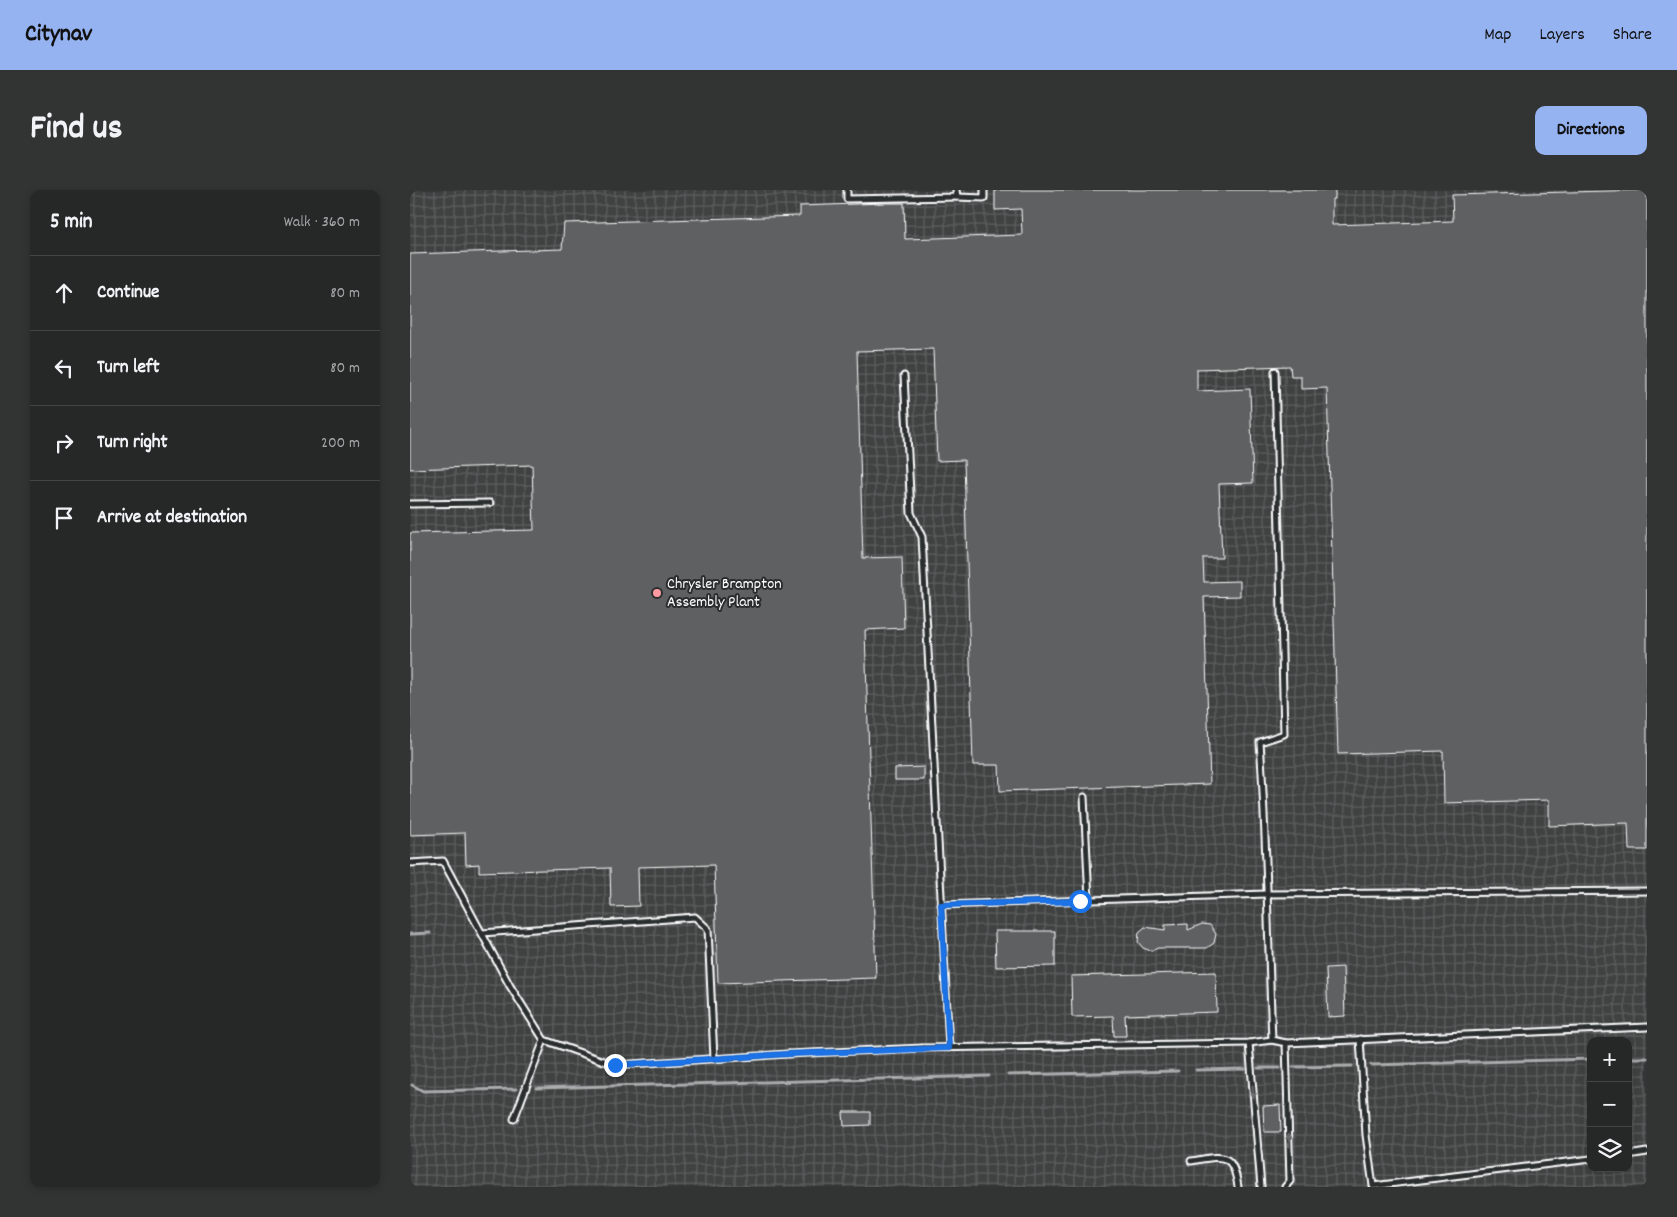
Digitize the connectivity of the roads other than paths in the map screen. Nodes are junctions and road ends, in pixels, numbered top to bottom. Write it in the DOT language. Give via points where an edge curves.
graph roads {
  1 [pos="847,190"];
  2 [pos="956,190"];
  3 [pos="984,190"];
  4 [pos="957,197"];
  5 [pos="1275,371"];
  6 [pos="904,376"];
  7 [pos="490,503"];
  8 [pos="410,504"];
  9 [pos="1084,797"];
  10 [pos="410,863"];
  11 [pos="1647,891"];
  12 [pos="1266,894"];
  13 [pos="1089,900"];
  14 [pos="941,905"];
  15 [pos="482,933"];
  16 [pos="1647,1027"];
  17 [pos="1360,1039"];
  18 [pos="544,1040"];
  19 [pos="1272,1040"];
  20 [pos="1286,1042"];
  21 [pos="1249,1043"];
  22 [pos="949,1048"];
  23 [pos="714,1059"];
  24 [pos="514,1119"];
  25 [pos="1647,1152"];
  26 [pos="1632,1154"];
  27 [pos="1587,1159"];
  28 [pos="1191,1161"];
  29 [pos="1238,1187"];
  30 [pos="1261,1187"];
  31 [pos="1285,1187"];
  1 -- 4 [label="lane" via="847,199"];
  2 -- 4 [label="lane"];
  3 -- 4 [label="lane" via="984,198"];
  5 -- 12 [label="lane" via="1284,734 1260,742 1267,851"];
  6 -- 14 [label="lane" via="911,513 922,537"];
  7 -- 8 [label="lane"];
  9 -- 13 [label="lane"];
  10 -- 15 [label="lane" via="443,861"];
  11 -- 12 [label="lane"];
  12 -- 13 [label="lane"];
  12 -- 19 [label="lane"];
  13 -- 14 [label="lane"];
  14 -- 22 [label="lane"];
  15 -- 18 [label="lane"];
  15 -- 23 [label="lane" via="695,917 708,929"];
  16 -- 17 [label="lane"];
  17 -- 20 [label="lane"];
  17 -- 27 [label="lane" via="1373,1186"];
  18 -- 23 [label="lane" via="615,1065"];
  18 -- 24 [label="lane"];
  19 -- 20 [label="lane"];
  19 -- 21 [label="lane"];
  31 -- 20 [label="lane, one-way" via="1290,1181"];
  21 -- 22 [label="lane"];
  21 -- 30 [label="lane, one-way"];
  22 -- 23 [label="lane, bridge"];
  25 -- 26 [label="lane"];
  28 -- 29 [label="lane" via="1220,1156 1229,1159 1236,1168"];
}
